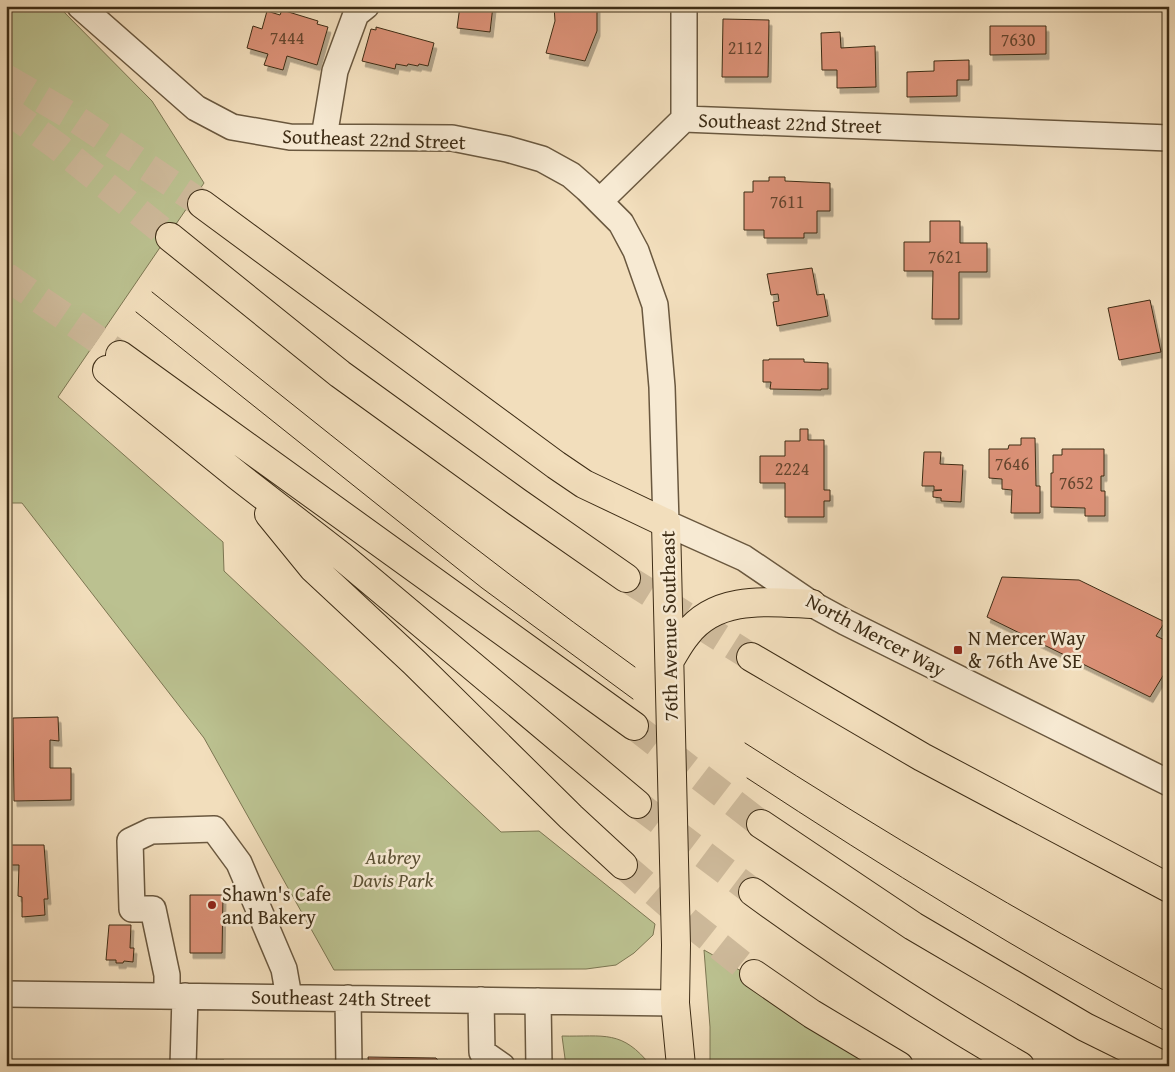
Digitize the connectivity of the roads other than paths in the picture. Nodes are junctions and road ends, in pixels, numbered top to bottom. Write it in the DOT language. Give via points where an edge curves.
graph roads {
  1 [pos="80,6"];
  2 [pos="366,6"];
  3 [pos="684,6"];
  4 [pos="684,119"];
  5 [pos="324,137"];
  6 [pos="1169,138"];
  7 [pos="600,200"];
  8 [pos="202,204"];
  9 [pos="170,237"];
  10 [pos="238,476"];
  11 [pos="666,523"];
  12 [pos="626,578"];
  13 [pos="812,604"];
  14 [pos="751,657"];
  15 [pos="670,660"];
  16 [pos="634,726"];
  17 [pos="1169,783"];
  18 [pos="637,804"];
  19 [pos="761,824"];
  20 [pos="623,865"];
  21 [pos="1163,887"];
  22 [pos="753,892"];
  23 [pos="754,974"];
  24 [pos="6,994"];
  25 [pos="176,996"];
  26 [pos="289,997"];
  27 [pos="348,998"];
  28 [pos="481,1000"];
  29 [pos="538,1001"];
  30 [pos="675,1004"];
  31 [pos="183,1066"];
  32 [pos="349,1066"];
  33 [pos="502,1066"];
  34 [pos="539,1066"];
  35 [pos="681,1066"];
  36 [pos="899,1066"];
  37 [pos="1020,1066"];
  38 [pos="1164,1066"];
  1 -- 5 [label="street, Southeast 22nd Street" via="196,108 232,127 290,137"];
  2 -- 5 [label="street" via="356,14 335,71"];
  3 -- 4 [label="street"];
  4 -- 6 [label="street, Southeast 22nd Street"];
  4 -- 7 [label="street, Southeast 22nd Street"];
  5 -- 7 [label="street, Southeast 22nd Street" via="452,138 507,149 542,160 571,175"];
  7 -- 11 [label="street, 76th Avenue Southeast" via="621,223 636,251 655,305 663,397"];
  8 -- 11 [label="main road" via="556,465 584,484"];
  9 -- 12 [label="main road" via="340,374"];
  10 -- 16 [label="main road" via="113,363"];
  10 -- 18 [label="main road" via="340,555"];
  10 -- 20 [label="main road" via="314,568"];
  11 -- 13 [label="street, North Mercer Way" via="744,558"];
  11 -- 15 [label="main road, 76th Avenue Southeast"];
  13 -- 15 [label="main road" via="768,602 735,604 718,609 687,633"];
  13 -- 17 [label="street, North Mercer Way"];
  14 -- 21 [label="main road" via="922,757"];
  15 -- 30 [label="main road, 76th Avenue Southeast"];
  19 -- 38 [label="main road" via="922,931 1085,1027"];
  22 -- 37 [label="main road" via="940,1019"];
  23 -- 36 [label="main road" via="812,1014"];
  24 -- 25 [label="street, Southeast 24th Street"];
  25 -- 26 [label="street, Southeast 24th Street"];
  25 -- 26 [label="street" via="167,975 153,909 132,909 130,841 151,831 214,829 239,863 284,969"];
  25 -- 31 [label="street"];
  26 -- 27 [label="street, Southeast 24th Street"];
  27 -- 28 [label="street, Southeast 24th Street"];
  27 -- 32 [label="street"];
  28 -- 29 [label="street, Southeast 24th Street"];
  28 -- 33 [label="street" via="482,1052"];
  29 -- 30 [label="street, Southeast 24th Street"];
  29 -- 34 [label="street"];
  30 -- 35 [label="main road, 76th Avenue Southeast"];
}
